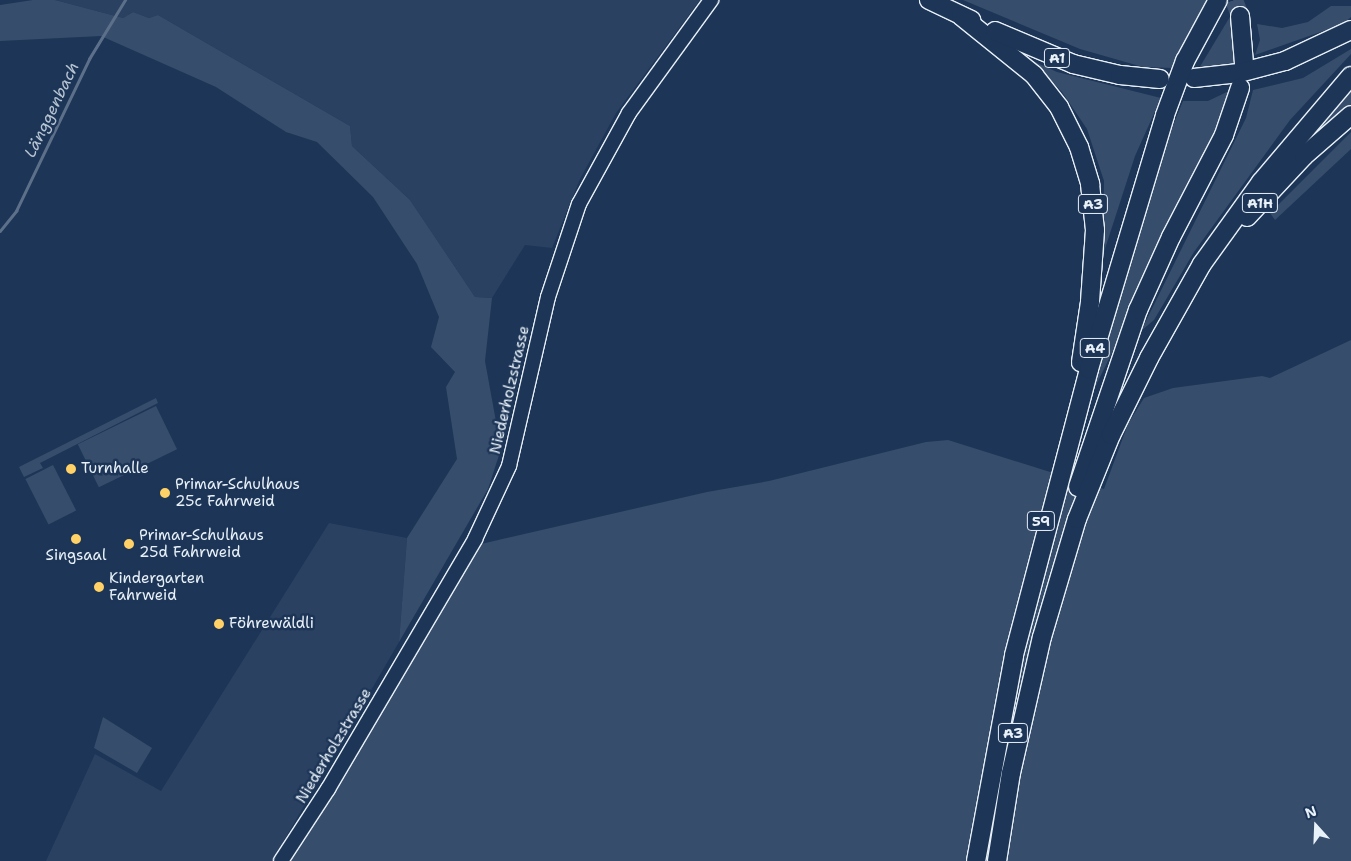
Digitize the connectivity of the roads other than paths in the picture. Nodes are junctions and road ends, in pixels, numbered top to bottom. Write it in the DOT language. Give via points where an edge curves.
graph roads {
  1 [pos="711,0"];
  2 [pos="929,0"];
  3 [pos="1220,2"];
  4 [pos="961,16"];
  5 [pos="1240,16"];
  6 [pos="1351,30"];
  7 [pos="1244,64"];
  8 [pos="1351,76"];
  9 [pos="1160,78"];
  10 [pos="1194,78"];
  11 [pos="1240,88"];
  12 [pos="1351,115"];
  13 [pos="1181,302"];
  14 [pos="1062,438"];
  15 [pos="1022,621"];
  16 [pos="281,861"];
  17 [pos="976,861"];
  18 [pos="990,861"];
  19 [pos="997,861"];
  1 -- 16 [label="main road, Niederholzstrasse" via="637,100 604,154 579,204 548,297 509,466 475,539 333,781"];
  2 -- 4 [label="highway, A1"];
  3 -- 15 [label="highway, A4" via="1185,62 1172,96 1109,298"];
  4 -- 9 [label="highway, A1" via="1073,64 1120,75"];
  4 -- 14 [label="highway, A3" via="1018,59 1047,90 1073,132 1088,176 1095,230 1092,286 1082,356"];
  5 -- 7 [label="highway"];
  6 -- 10 [label="highway" via="1286,61 1239,73"];
  8 -- 13 [label="highway" via="1244,204 1190,282"];
  11 -- 18 [label="highway, A3" via="1224,135 1143,297 1091,445 1035,636 1007,763"];
  12 -- 13 [label="highway, A1H" via="1267,194"];
  13 -- 19 [label="highway" via="1126,403 1070,541 1025,707"];
  14 -- 15 [label="highway, 59" via="1021,603"];
  15 -- 17 [label="highway, A3" via="994,749"];
}
